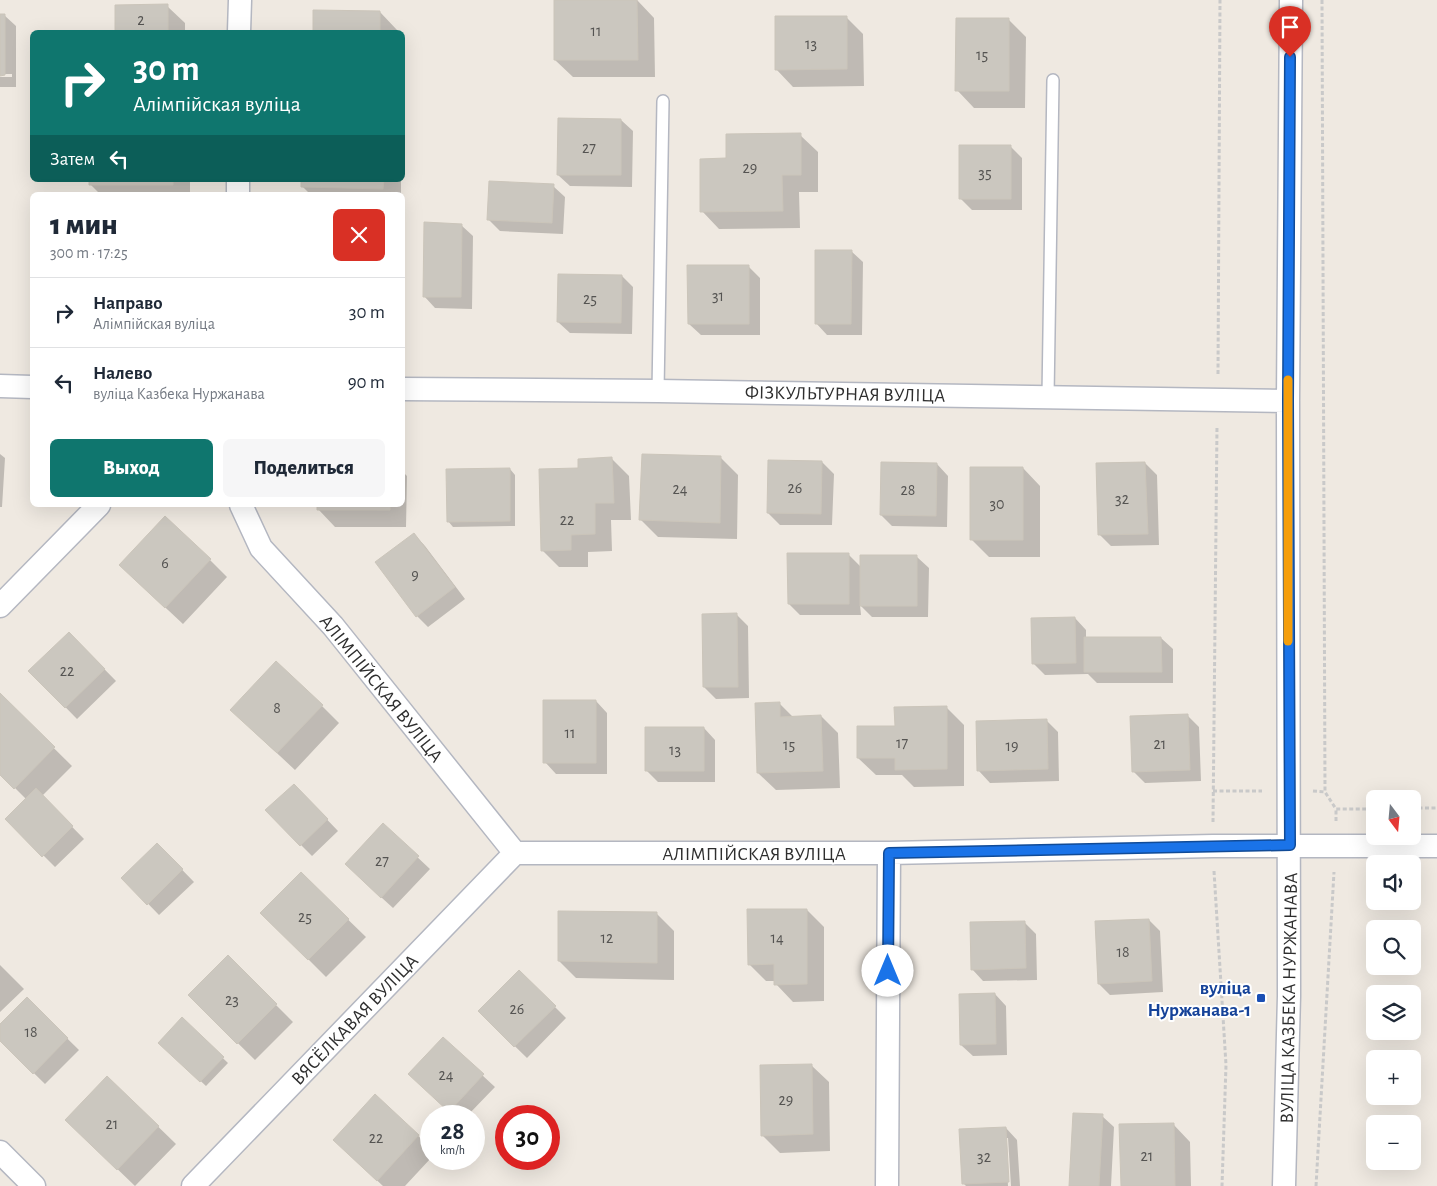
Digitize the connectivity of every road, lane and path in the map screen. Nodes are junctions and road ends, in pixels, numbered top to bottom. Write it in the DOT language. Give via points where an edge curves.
graph roads {
  1 [pos="240,0"];
  2 [pos="1220,0"];
  3 [pos="1291,0"];
  4 [pos="1322,0"];
  5 [pos="240,30"];
  6 [pos="1053,80"];
  7 [pos="663,101"];
  8 [pos="0,386"];
  9 [pos="30,387"];
  10 [pos="405,390"];
  11 [pos="658,391"];
  12 [pos="1048,396"];
  13 [pos="1217,399"];
  14 [pos="1288,401"];
  15 [pos="97,507"];
  16 [pos="242,507"];
  17 [pos="0,606"];
  18 [pos="1421,808"];
  19 [pos="1437,808"];
  20 [pos="1336,809"];
  21 [pos="1366,809"];
  22 [pos="1336,844"];
  23 [pos="1290,845"];
  24 [pos="1213,846"];
  25 [pos="1437,846"];
  26 [pos="515,853"];
  27 [pos="889,853"];
  28 [pos="0,1152"];
  29 [pos="34,1186"];
  30 [pos="193,1186"];
  31 [pos="887,1186"];
  32 [pos="1222,1186"];
  33 [pos="1284,1186"];
  34 [pos="1316,1186"];
  1 -- 5 [label="street"];
  2 -- 13 [label="path"];
  3 -- 14 [label="street, ВУЛІЦА КАЗБЕКА НУРЖАНАВА"];
  4 -- 20 [label="path" via="1325,792"];
  6 -- 12 [label="lane"];
  7 -- 11 [label="lane"];
  8 -- 9 [label="street"];
  10 -- 11 [label="street, ФІЗКУЛЬТУРНАЯ ВУЛІЦА"];
  11 -- 12 [label="street, ФІЗКУЛЬТУРНАЯ ВУЛІЦА"];
  12 -- 13 [label="street, ФІЗКУЛЬТУРНАЯ ВУЛІЦА"];
  13 -- 14 [label="street, ФІЗКУЛЬТУРНАЯ ВУЛІЦА"];
  13 -- 24 [label="path"];
  14 -- 23 [label="street, ВУЛІЦА КАЗБЕКА НУРЖАНАВА"];
  15 -- 17 [label="street"];
  16 -- 26 [label="street, АЛІМПІЙСКАЯ ВУЛІЦА" via="262,548 333,626"];
  18 -- 19 [label="path"];
  20 -- 21 [label="path"];
  20 -- 22 [label="path"];
  22 -- 23 [label="street, АЛІМПІЙСКАЯ ВУЛІЦА"];
  22 -- 25 [label="street, АЛІМПІЙСКАЯ ВУЛІЦА"];
  22 -- 34 [label="path"];
  23 -- 24 [label="street, АЛІМПІЙСКАЯ ВУЛІЦА"];
  23 -- 33 [label="street, ВУЛІЦА КАЗБЕКА НУРЖАНАВА" via="1290,996"];
  24 -- 27 [label="street, АЛІМПІЙСКАЯ ВУЛІЦА"];
  24 -- 32 [label="path" via="1226,1065"];
  26 -- 27 [label="street, АЛІМПІЙСКАЯ ВУЛІЦА"];
  26 -- 30 [label="street, ВЯСЁЛКАВАЯ ВУЛІЦА"];
  27 -- 31 [label="street"];
  28 -- 29 [label="street"];
}
